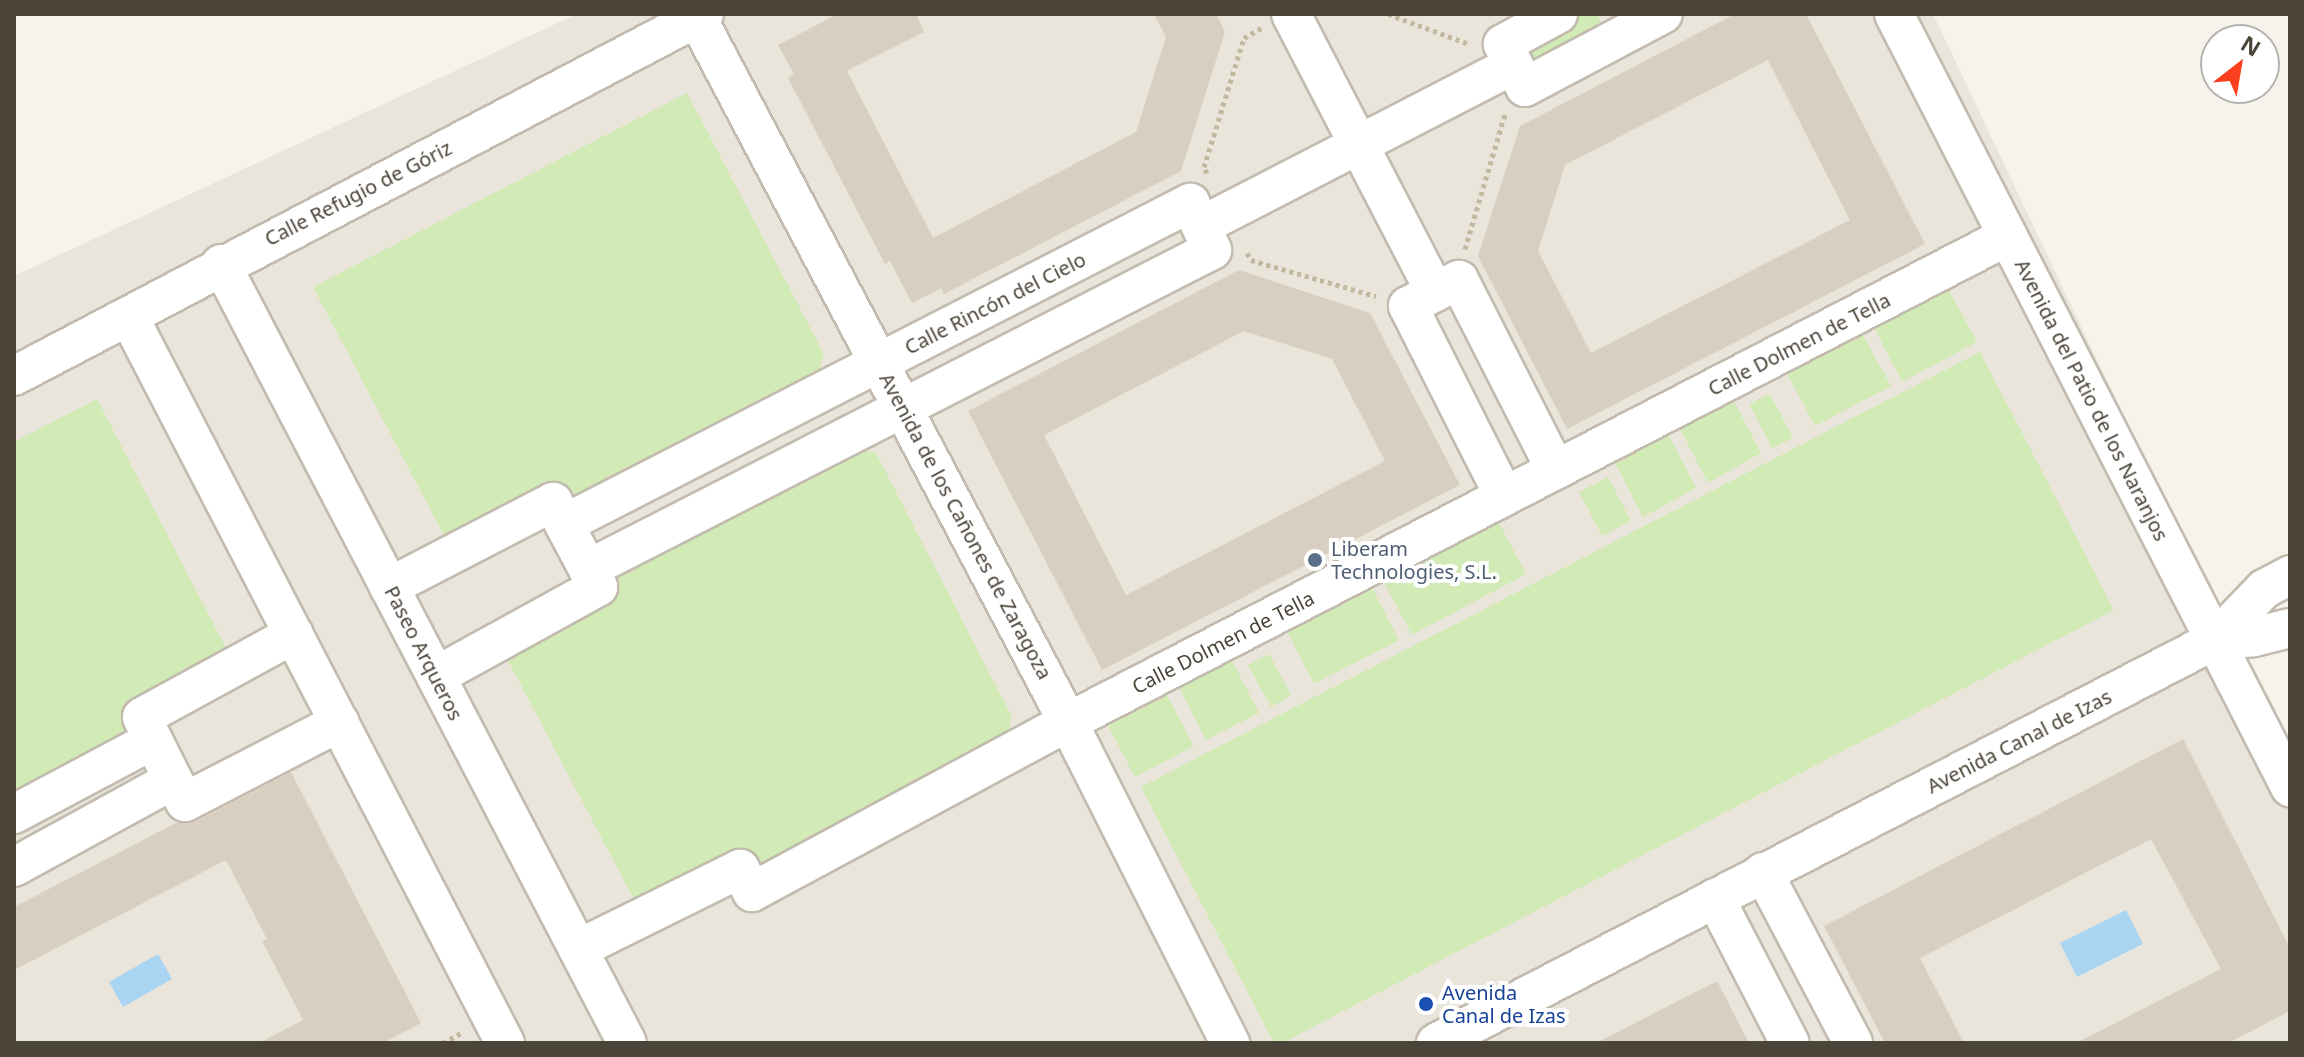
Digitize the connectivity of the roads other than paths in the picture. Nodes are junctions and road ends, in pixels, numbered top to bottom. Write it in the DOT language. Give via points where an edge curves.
graph roads {
  1 [pos="1291,14"];
  2 [pos="1558,14"];
  3 [pos="1663,14"];
  4 [pos="1894,14"];
  5 [pos="699,15"];
  6 [pos="1500,72"];
  7 [pos="1358,145"];
  8 [pos="1201,226"];
  9 [pos="2008,236"];
  10 [pos="221,264"];
  11 [pos="1435,292"];
  12 [pos="129,317"];
  13 [pos="880,362"];
  14 [pos="14,376"];
  15 [pos="904,408"];
  16 [pos="1556,470"];
  17 [pos="1504,496"];
  18 [pos="564,524"];
  19 [pos="588,569"];
  20 [pos="2290,575"];
  21 [pos="389,587"];
  22 [pos="2290,628"];
  23 [pos="294,634"];
  24 [pos="2215,640"];
  25 [pos="436,676"];
  26 [pos="340,722"];
  27 [pos="1068,722"];
  28 [pos="153,740"];
  29 [pos="173,780"];
  30 [pos="2290,787"];
  31 [pos="14,814"];
  32 [pos="14,867"];
  33 [pos="1763,872"];
  34 [pos="1715,898"];
  35 [pos="578,949"];
  36 [pos="505,1043"];
  37 [pos="627,1043"];
  38 [pos="1230,1043"];
  39 [pos="1436,1043"];
  40 [pos="1790,1043"];
  41 [pos="1853,1043"];
  1 -- 7 [label="street"];
  2 -- 6 [label="street" via="1503,44"];
  3 -- 6 [label="street" via="1525,87"];
  4 -- 9 [label="street, Avenida del Patio de los Naranjos"];
  5 -- 10 [label="street, Calle Refugio de Góriz"];
  5 -- 13 [label="street, Avenida de los Cañones de Zaragoza"];
  6 -- 7 [label="street"];
  7 -- 8 [label="street"];
  7 -- 11 [label="street"];
  8 -- 13 [label="street, Calle Rincón del Cielo" via="1190,203"];
  8 -- 15 [label="street" via="1212,250"];
  9 -- 16 [label="street, Calle Dolmen de Tella"];
  9 -- 24 [label="street, Avenida del Patio de los Naranjos"];
  10 -- 12 [label="street, Calle Refugio de Góriz"];
  10 -- 21 [label="street, Paseo Arqueros"];
  11 -- 16 [label="street" via="1459,280"];
  11 -- 17 [label="street" via="1408,306"];
  12 -- 14 [label="street, Calle Refugio de Góriz"];
  12 -- 23 [label="street"];
  13 -- 15 [label="street, Avenida de los Cañones de Zaragoza"];
  13 -- 18 [label="street, Calle Rincón del Cielo"];
  15 -- 19 [label="street"];
  15 -- 27 [label="street, Avenida de los Cañones de Zaragoza"];
  16 -- 17 [label="street, Calle Dolmen de Tella"];
  17 -- 27 [label="street, Calle Dolmen de Tella"];
  18 -- 19 [label="street"];
  18 -- 21 [label="street" via="553,502"];
  19 -- 25 [label="street" via="598,587"];
  20 -- 24 [label="street, Avenida Canal de Izas" via="2264,589"];
  21 -- 25 [label="street, Paseo Arqueros"];
  22 -- 24 [label="street"];
  23 -- 26 [label="street"];
  23 -- 28 [label="street" via="142,717"];
  24 -- 30 [label="street, Avenida del Patio de los Naranjos"];
  24 -- 33 [label="street, Avenida Canal de Izas"];
  25 -- 35 [label="street, Paseo Arqueros"];
  26 -- 29 [label="street" via="185,802"];
  26 -- 36 [label="street"];
  27 -- 35 [label="street, Calle Dolmen de Tella" via="752,892 740,869"];
  27 -- 38 [label="street, Avenida de los Cañones de Zaragoza"];
  28 -- 29 [label="street"];
  28 -- 31 [label="street"];
  29 -- 32 [label="street"];
  33 -- 34 [label="street, Avenida Canal de Izas"];
  33 -- 41 [label="street"];
  34 -- 39 [label="street, Avenida Canal de Izas"];
  34 -- 40 [label="street"];
  35 -- 37 [label="street, Paseo Arqueros"];
}
